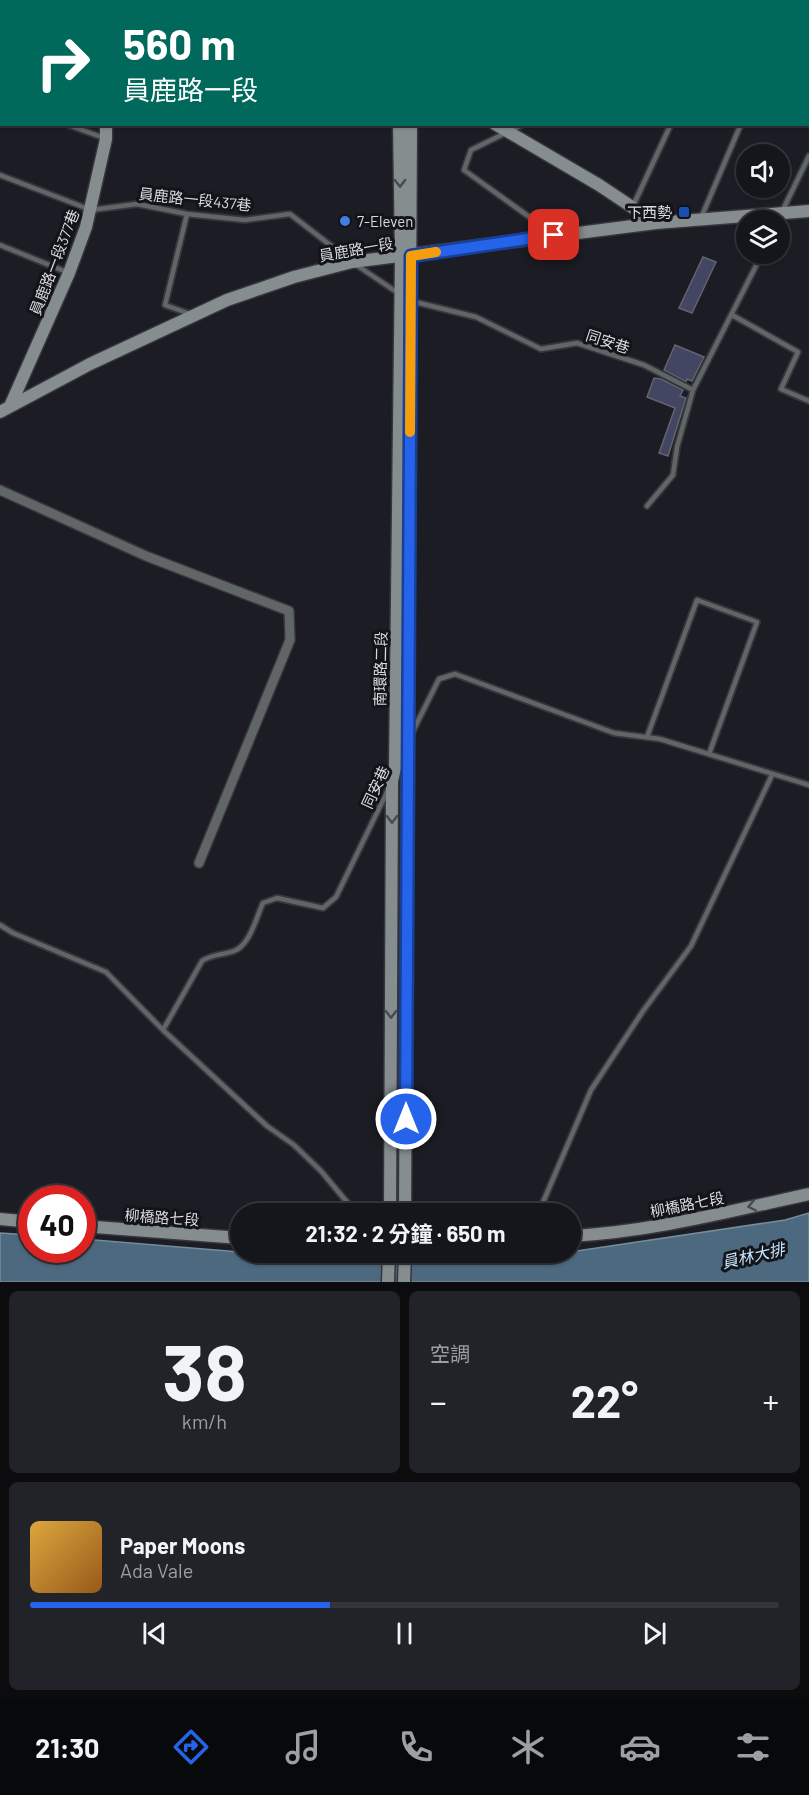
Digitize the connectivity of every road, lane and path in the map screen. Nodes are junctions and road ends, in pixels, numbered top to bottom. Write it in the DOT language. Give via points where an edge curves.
graph roads {
  1 [pos="71,126"];
  2 [pos="106,126"];
  3 [pos="399,126"];
  4 [pos="411,126"];
  5 [pos="498,126"];
  6 [pos="521,126"];
  7 [pos="670,126"];
  8 [pos="740,126"];
  9 [pos="509,133"];
  10 [pos="106,139"];
  11 [pos="809,156"];
  12 [pos="0,175"];
  13 [pos="633,206"];
  14 [pos="91,210"];
  15 [pos="783,210"];
  16 [pos="809,211"];
  17 [pos="187,214"];
  18 [pos="790,215"];
  19 [pos="701,218"];
  20 [pos="736,218"];
  21 [pos="656,223"];
  22 [pos="554,235"];
  23 [pos="0,245"];
  24 [pos="406,256"];
  25 [pos="352,262"];
  26 [pos="757,264"];
  27 [pos="69,273"];
  28 [pos="399,294"];
  29 [pos="411,301"];
  30 [pos="732,315"];
  31 [pos="194,316"];
  32 [pos="693,390"];
  33 [pos="809,401"];
  34 [pos="10,404"];
  35 [pos="0,412"];
  36 [pos="0,490"];
  37 [pos="647,506"];
  38 [pos="647,736"];
  39 [pos="408,742"];
  40 [pos="709,754"];
  41 [pos="772,775"];
  42 [pos="392,781"];
  43 [pos="809,785"];
  44 [pos="199,863"];
  45 [pos="0,924"];
  46 [pos="163,1030"];
  47 [pos="809,1194"];
  48 [pos="348,1203"];
  49 [pos="390,1203"];
  50 [pos="405,1203"];
  51 [pos="543,1203"];
  52 [pos="0,1219"];
  53 [pos="18,1221"];
  54 [pos="96,1227"];
  55 [pos="581,1235"];
  56 [pos="230,1237"];
  57 [pos="389,1263"];
  58 [pos="405,1263"];
  59 [pos="388,1282"];
  60 [pos="404,1282"];
  1 -- 10 [label="lane"];
  2 -- 10 [label="street, 員鹿路一段377巷"];
  3 -- 24 [label="street, 南環路二段, one-way"];
  4 -- 24 [label="street, 南環路二段"];
  5 -- 9 [label="street"];
  6 -- 9 [label="lane"];
  7 -- 13 [label="lane"];
  8 -- 19 [label="lane"];
  9 -- 13 [label="street"];
  9 -- 22 [label="lane" via="471,150 464,170"];
  10 -- 14 [label="street, 員鹿路一段377巷"];
  11 -- 15 [label="lane"];
  12 -- 14 [label="lane"];
  13 -- 21 [label="street"];
  14 -- 17 [label="lane, 員鹿路一段437巷" via="137,204"];
  14 -- 27 [label="street, 員鹿路一段377巷"];
  16 -- 18 [label="street, 員鹿路一段"];
  17 -- 25 [label="lane, 員鹿路一段437巷" via="245,220 290,214"];
  17 -- 31 [label="lane" via="165,305"];
  19 -- 20 [label="street, 員鹿路一段"];
  19 -- 21 [label="street, 員鹿路一段"];
  21 -- 22 [label="street, 員鹿路一段"];
  22 -- 24 [label="street, 員鹿路一段"];
  23 -- 27 [label="lane"];
  24 -- 25 [label="street, 員鹿路一段"];
  24 -- 28 [label="street, 南環路二段"];
  24 -- 29 [label="street, 南環路二段"];
  25 -- 28 [label="lane, 員鹿路一段437巷"];
  25 -- 31 [label="street, 員鹿路一段" via="294,277"];
  26 -- 30 [label="lane"];
  27 -- 34 [label="street, 員鹿路一段377巷"];
  28 -- 42 [label="street, 南環路二段"];
  29 -- 32 [label="lane, 同安巷" via="476,318 541,349 577,343 645,365"];
  29 -- 39 [label="street, 南環路二段"];
  30 -- 32 [label="lane"];
  30 -- 33 [label="lane" via="798,352 781,389"];
  31 -- 34 [label="street, 員鹿路一段"];
  32 -- 37 [label="lane" via="672,475"];
  34 -- 35 [label="street, 員鹿路一段"];
  36 -- 44 [label="street" via="146,556 289,611 290,640"];
  38 -- 39 [label="lane, 同安巷" via="614,733 455,674 440,679"];
  38 -- 40 [label="lane, 同安巷"];
  38 -- 40 [label="lane" via="697,600 758,622"];
  39 -- 42 [label="lane, 同安巷"];
  39 -- 50 [label="street, 南環路二段"];
  40 -- 41 [label="lane, 同安巷"];
  41 -- 43 [label="lane, 同安巷"];
  41 -- 51 [label="lane" via="691,946 591,1090"];
  42 -- 46 [label="lane, 同安巷" via="336,897 323,908 277,898 263,903 244,945 202,961"];
  42 -- 49 [label="street, 南環路二段, one-way"];
  45 -- 46 [label="lane" via="106,972"];
  46 -- 48 [label="lane" via="267,1126 294,1145"];
  47 -- 55 [label="street, 柳橋路七段, one-way" via="684,1221"];
  52 -- 53 [label="street"];
  54 -- 56 [label="street, 柳橋路七段"];
  57 -- 59 [label="street"];
  58 -- 60 [label="street"];
}
